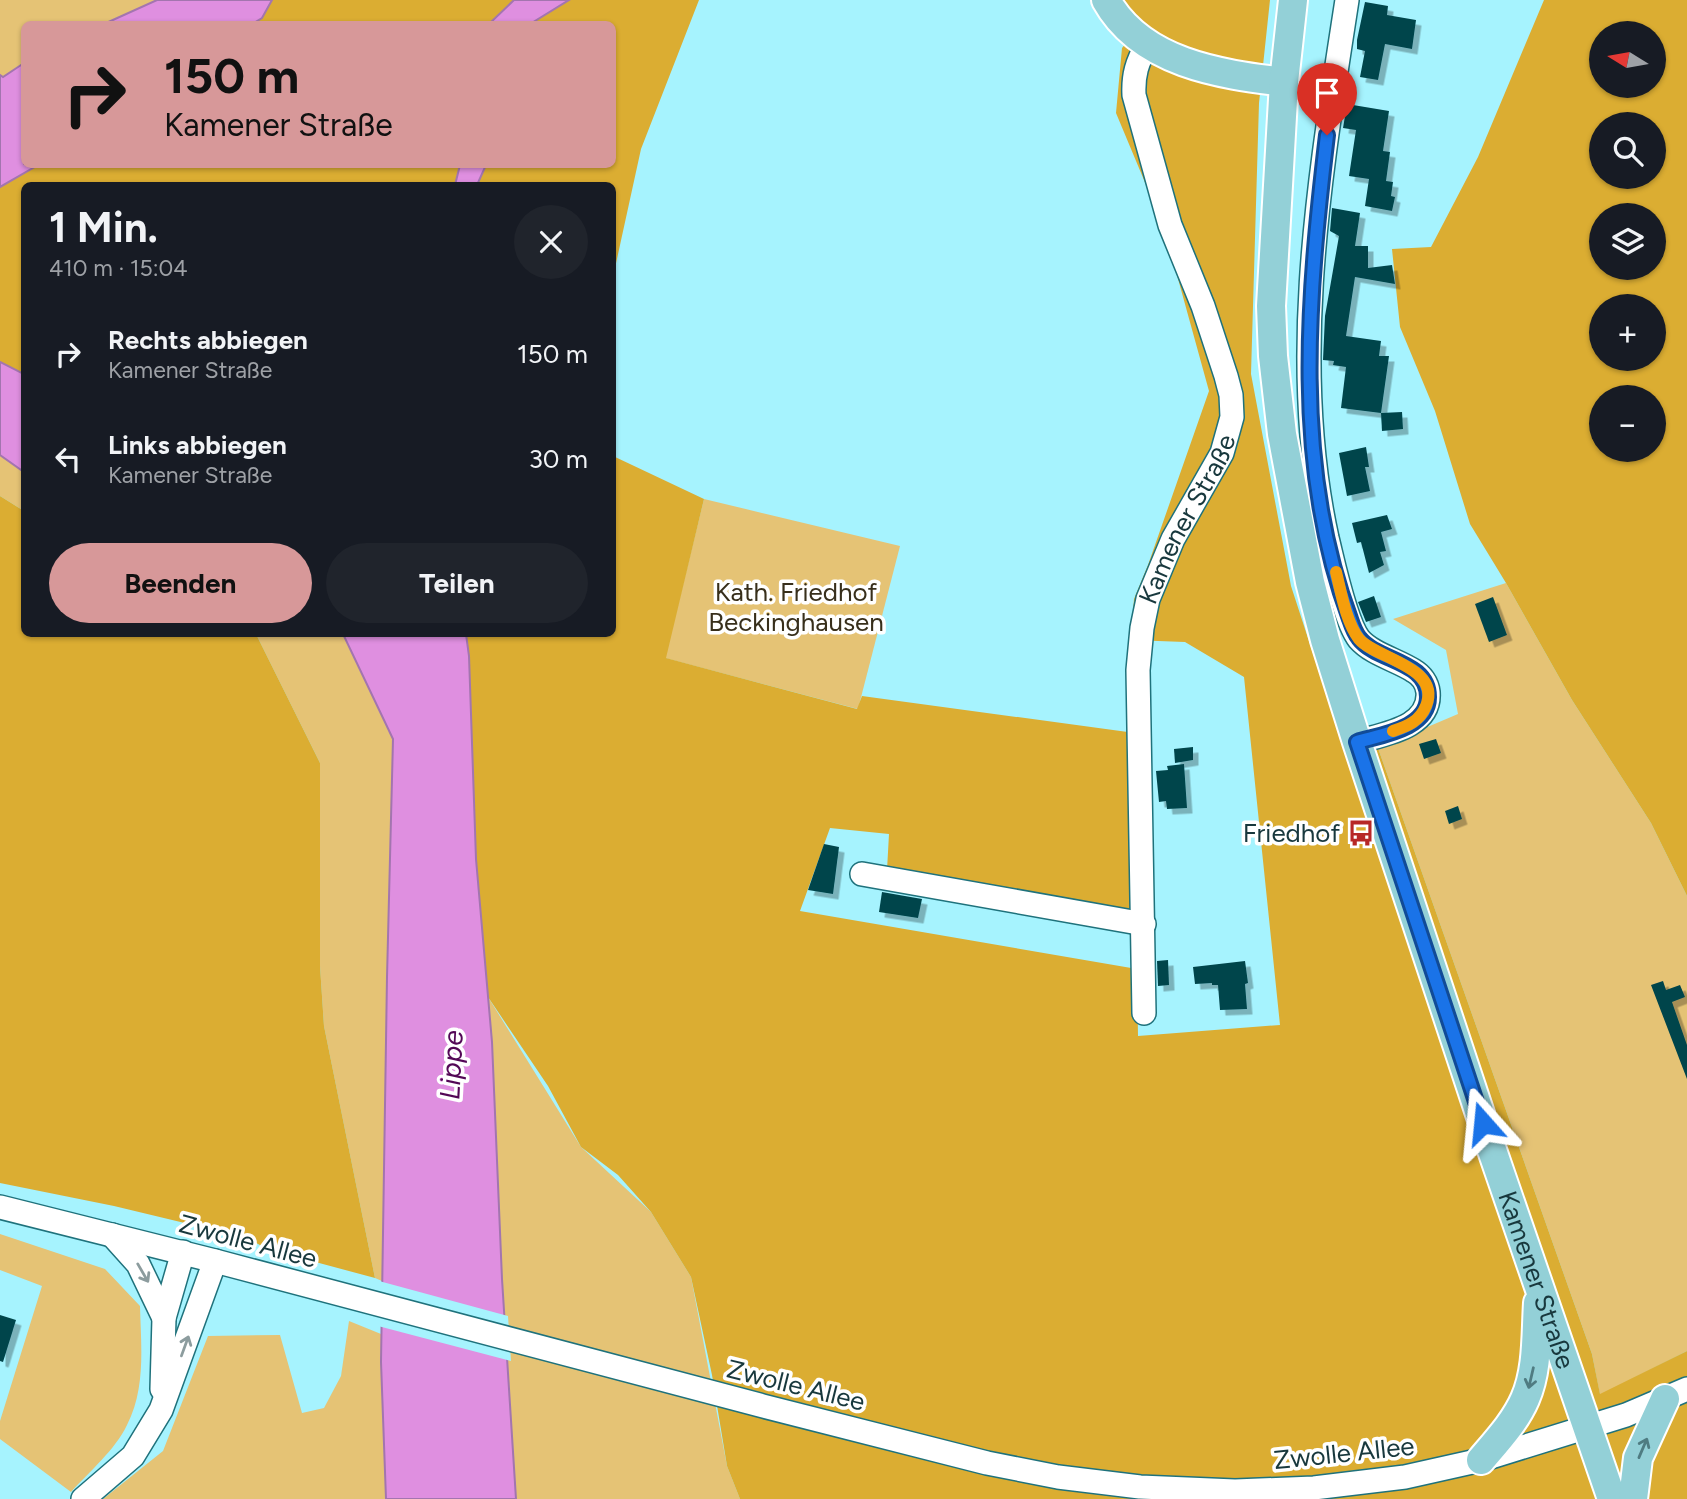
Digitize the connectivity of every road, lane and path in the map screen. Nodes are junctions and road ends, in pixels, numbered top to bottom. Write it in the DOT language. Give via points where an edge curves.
graph roads {
  1 [pos="1106,0"];
  2 [pos="1293,0"];
  3 [pos="1347,0"];
  4 [pos="1147,45"];
  5 [pos="1284,82"];
  6 [pos="1357,742"];
  7 [pos="862,874"];
  8 [pos="1144,925"];
  9 [pos="1144,1013"];
  10 [pos="0,1207"];
  11 [pos="112,1235"];
  12 [pos="183,1252"];
  13 [pos="215,1261"];
  14 [pos="1538,1286"];
  15 [pos="164,1318"];
  16 [pos="1676,1394"];
  17 [pos="161,1410"];
  18 [pos="1588,1426"];
  19 [pos="1480,1460"];
  20 [pos="83,1499"];
  21 [pos="1612,1499"];
  22 [pos="1633,1499"];
  1 -- 4 [label="main road" via="1116,19"];
  2 -- 5 [label="main road, Kamener Straße"];
  3 -- 6 [label="street" via="1311,297 1309,411 1314,457 1327,538 1358,638 1418,673 1427,685 1428,700 1423,714 1410,725"];
  4 -- 5 [label="main road" via="1187,64"];
  4 -- 8 [label="street, Kamener Straße" via="1133,76 1134,95 1170,225 1226,376 1232,417 1222,453 1164,559 1142,628 1138,670"];
  5 -- 6 [label="main road, Kamener Straße" via="1272,256 1273,356 1310,582"];
  6 -- 14 [label="main road, Kamener Straße"];
  7 -- 8 [label="street"];
  8 -- 9 [label="street, Kamener Straße"];
  10 -- 11 [label="street, Zwolle Allee"];
  11 -- 12 [label="street, Zwolle Allee"];
  11 -- 15 [label="street, one-way" via="138,1264"];
  12 -- 13 [label="street, Zwolle Allee"];
  12 -- 15 [label="street"];
  17 -- 13 [label="street, one-way"];
  13 -- 19 [label="street, Zwolle Allee" via="763,1406 1058,1477 1140,1487 1314,1488 1405,1477"];
  14 -- 18 [label="main road, Kamener Straße"];
  14 -- 19 [label="main road, one-way" via="1535,1359 1526,1398"];
  15 -- 17 [label="street"];
  16 -- 18 [label="street, Zwolle Allee"];
  22 -- 16 [label="main road, one-way" via="1638,1458"];
  17 -- 20 [label="street" via="133,1456"];
  18 -- 19 [label="street, Zwolle Allee"];
  18 -- 21 [label="main road, Kamener Straße"];
}
